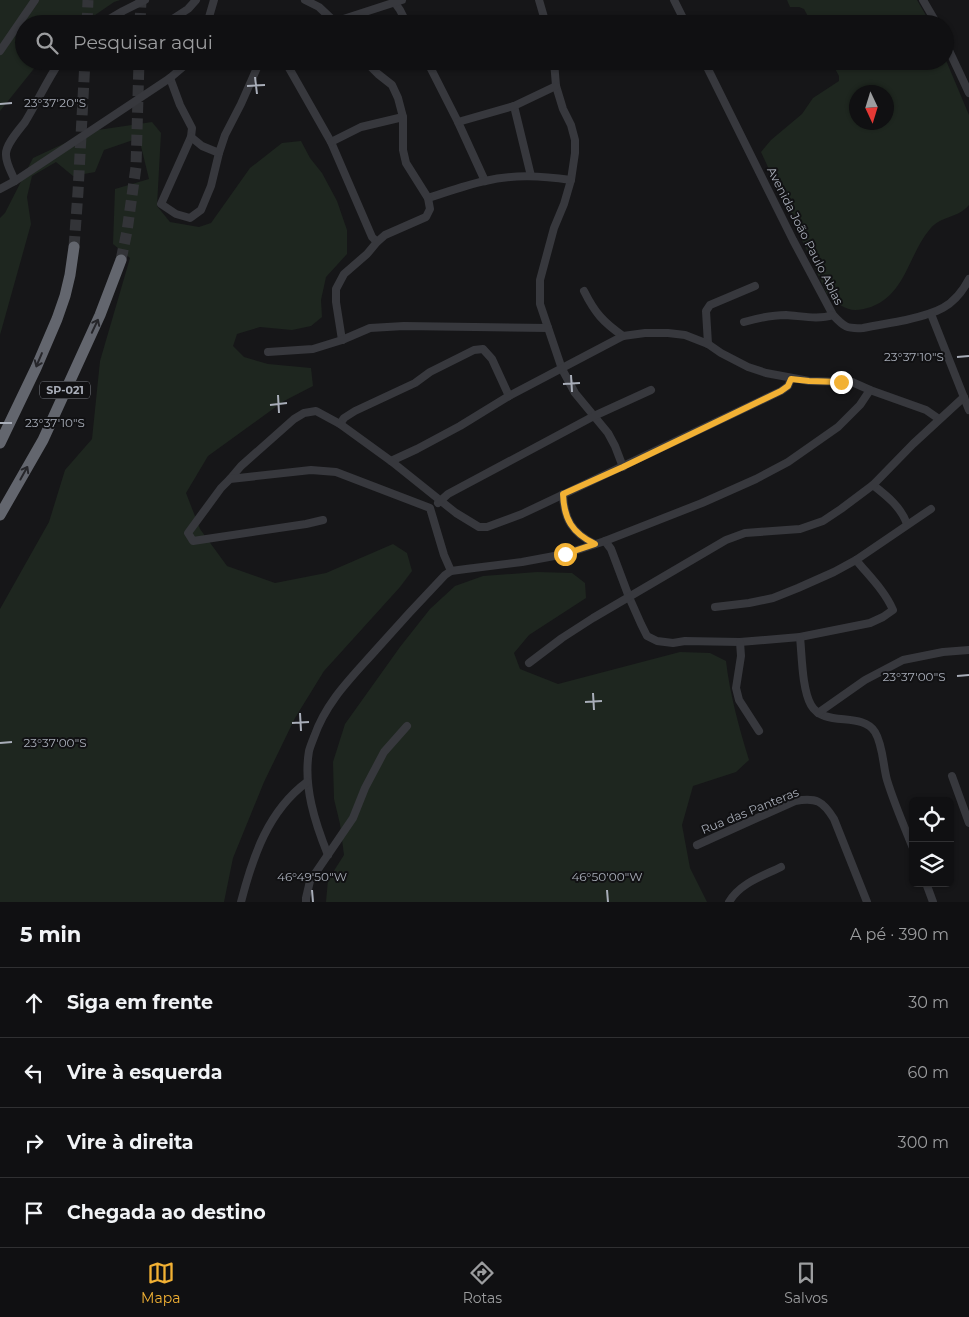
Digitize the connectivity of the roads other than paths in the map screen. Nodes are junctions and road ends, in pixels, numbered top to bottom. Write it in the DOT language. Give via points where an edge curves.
graph roads {
  1 [pos="35,0"];
  2 [pos="145,0"];
  3 [pos="196,0"];
  4 [pos="214,0"];
  5 [pos="305,0"];
  6 [pos="532,0"];
  7 [pos="538,0"];
  8 [pos="674,0"];
  9 [pos="923,0"];
  10 [pos="398,2"];
  11 [pos="25,15"];
  12 [pos="116,15"];
  13 [pos="179,15"];
  14 [pos="210,15"];
  15 [pos="326,15"];
  16 [pos="358,15"];
  17 [pos="402,15"];
  18 [pos="543,15"];
  19 [pos="682,15"];
  20 [pos="931,15"];
  21 [pos="15,29"];
  22 [pos="0,51"];
  23 [pos="954,61"];
  24 [pos="54,70"];
  25 [pos="179,70"];
  26 [pos="256,70"];
  27 [pos="290,70"];
  28 [pos="374,70"];
  29 [pos="431,70"];
  30 [pos="555,70"];
  31 [pos="708,70"];
  32 [pos="170,78"];
  33 [pos="556,86"];
  34 [pos="969,93"];
  35 [pos="514,106"];
  36 [pos="403,117"];
  37 [pos="458,122"];
  38 [pos="191,137"];
  39 [pos="331,142"];
  40 [pos="219,153"];
  41 [pos="531,176"];
  42 [pos="485,180"];
  43 [pos="571,180"];
  44 [pos="15,181"];
  45 [pos="0,189"];
  46 [pos="428,198"];
  47 [pos="377,242"];
  48 [pos="74,248"];
  49 [pos="121,260"];
  50 [pos="969,279"];
  51 [pos="755,286"];
  52 [pos="584,291"];
  53 [pos="931,314"];
  54 [pos="833,315"];
  55 [pos="744,322"];
  56 [pos="548,328"];
  57 [pos="624,336"];
  58 [pos="342,340"];
  59 [pos="708,344"];
  60 [pos="268,352"];
  61 [pos="562,369"];
  62 [pos="791,379"];
  63 [pos="650,390"];
  64 [pos="870,390"];
  65 [pos="509,396"];
  66 [pos="964,397"];
  67 [pos="969,410"];
  68 [pos="594,416"];
  69 [pos="939,419"];
  70 [pos="340,424"];
  71 [pos="0,443"];
  72 [pos="391,461"];
  73 [pos="623,467"];
  74 [pos="230,479"];
  75 [pos="873,485"];
  76 [pos="563,494"];
  77 [pos="441,501"];
  78 [pos="430,508"];
  79 [pos="931,509"];
  80 [pos="0,515"];
  81 [pos="323,520"];
  82 [pos="907,524"];
  83 [pos="605,541"];
  84 [pos="595,544"];
  85 [pos="856,560"];
  86 [pos="451,571"];
  87 [pos="629,597"];
  88 [pos="715,607"];
  89 [pos="800,637"];
  90 [pos="740,642"];
  91 [pos="969,650"];
  92 [pos="529,663"];
  93 [pos="818,713"];
  94 [pos="407,726"];
  95 [pos="758,731"];
  96 [pos="952,776"];
  97 [pos="308,782"];
  98 [pos="969,823"];
  99 [pos="911,842"];
  100 [pos="697,845"];
  101 [pos="328,855"];
  102 [pos="782,867"];
  103 [pos="927,887"];
  104 [pos="241,902"];
  105 [pos="306,902"];
  106 [pos="729,902"];
  107 [pos="867,902"];
  108 [pos="933,902"];
  1 -- 11 [label="street"];
  2 -- 12 [label="street"];
  3 -- 13 [label="street"];
  4 -- 14 [label="street"];
  5 -- 15 [label="street"];
  6 -- 7 [label="street"];
  7 -- 18 [label="street"];
  8 -- 19 [label="street"];
  9 -- 20 [label="street"];
  10 -- 16 [label="street"];
  10 -- 17 [label="street"];
  21 -- 22 [label="street"];
  23 -- 34 [label="street"];
  24 -- 44 [label="street" via="6,153"];
  25 -- 32 [label="street"];
  26 -- 40 [label="street"];
  27 -- 39 [label="street"];
  28 -- 36 [label="street" via="392,85"];
  29 -- 37 [label="street"];
  30 -- 33 [label="street"];
  31 -- 54 [label="street, Avenida João Paulo Ablas"];
  32 -- 38 [label="street" via="192,128"];
  32 -- 44 [label="street"];
  33 -- 35 [label="street"];
  33 -- 43 [label="street" via="575,140"];
  35 -- 37 [label="street"];
  35 -- 41 [label="street"];
  36 -- 39 [label="street" via="361,127"];
  36 -- 46 [label="street" via="406,163"];
  37 -- 42 [label="street"];
  38 -- 40 [label="street"];
  38 -- 40 [label="street" via="161,204 176,214 190,218 201,210"];
  39 -- 47 [label="street"];
  41 -- 42 [label="street"];
  41 -- 43 [label="street"];
  42 -- 46 [label="street"];
  43 -- 56 [label="street" via="540,280 540,304"];
  44 -- 45 [label="street"];
  46 -- 47 [label="street" via="430,209 426,217 385,235"];
  47 -- 58 [label="street" via="344,274 336,289"];
  48 -- 71 [label="highway, SP-021, one-way" via="57,319"];
  80 -- 49 [label="highway, SP-021, one-way" via="43,440 100,315"];
  50 -- 53 [label="street, Avenida João Paulo Ablas" via="954,300"];
  51 -- 59 [label="street" via="710,305 706,310"];
  52 -- 57 [label="street" via="591,306 607,325"];
  53 -- 54 [label="street, Avenida João Paulo Ablas" via="863,328 845,327"];
  53 -- 66 [label="street"];
  54 -- 55 [label="street" via="825,318 760,317"];
  56 -- 58 [label="street" via="404,326 370,328"];
  56 -- 61 [label="street"];
  57 -- 59 [label="street" via="668,333 685,335"];
  57 -- 61 [label="street"];
  58 -- 60 [label="street" via="313,349"];
  59 -- 62 [label="street" via="748,367"];
  61 -- 65 [label="street"];
  61 -- 68 [label="street" via="575,393"];
  62 -- 64 [label="street" via="852,382"];
  62 -- 73 [label="street" via="781,391"];
  63 -- 68 [label="street"];
  64 -- 69 [label="street" via="926,410"];
  64 -- 83 [label="street" via="838,427 788,462 702,503"];
  65 -- 70 [label="street" via="492,359 482,350 474,350 355,411"];
  65 -- 72 [label="street" via="460,426"];
  66 -- 67 [label="street"];
  66 -- 69 [label="street"];
  68 -- 73 [label="street" via="615,446"];
  68 -- 77 [label="street" via="448,494"];
  69 -- 75 [label="street"];
  70 -- 72 [label="street"];
  70 -- 74 [label="street" via="316,411 304,413 272,437"];
  72 -- 77 [label="street"];
  73 -- 76 [label="street"];
  74 -- 78 [label="street" via="311,470 336,472"];
  74 -- 81 [label="street" via="188,532 193,540"];
  75 -- 82 [label="street" via="891,500"];
  75 -- 87 [label="street" via="824,520 800,529 746,533 726,540"];
  76 -- 77 [label="street" via="487,527 479,527"];
  76 -- 84 [label="street" via="564,509 574,529 582,538"];
  77 -- 78 [label="street"];
  78 -- 86 [label="street"];
  79 -- 82 [label="street"];
  82 -- 85 [label="street"];
  83 -- 84 [label="street"];
  83 -- 87 [label="street"];
  84 -- 86 [label="street" via="557,556"];
  85 -- 88 [label="street" via="773,598"];
  85 -- 89 [label="street" via="894,610 870,623"];
  86 -- 97 [label="street" via="339,691 318,725 309,751"];
  87 -- 90 [label="street" via="647,636 657,641"];
  87 -- 92 [label="street" via="562,638"];
  89 -- 90 [label="street"];
  89 -- 93 [label="street" via="806,690 811,705"];
  90 -- 95 [label="street" via="736,688 739,700"];
  91 -- 93 [label="street" via="903,660 865,680"];
  93 -- 99 [label="street" via="869,725 875,732 888,781"];
  94 -- 101 [label="street" via="384,752 353,818"];
  96 -- 98 [label="street"];
  97 -- 101 [label="street" via="315,818"];
  97 -- 104 [label="street" via="278,810 250,868"];
  100 -- 107 [label="street, Rua das Panteras" via="795,802 815,800 822,803 834,819"];
  101 -- 105 [label="street" via="310,881"];
  102 -- 106 [label="street" via="744,885"];
  103 -- 108 [label="street"];
}
